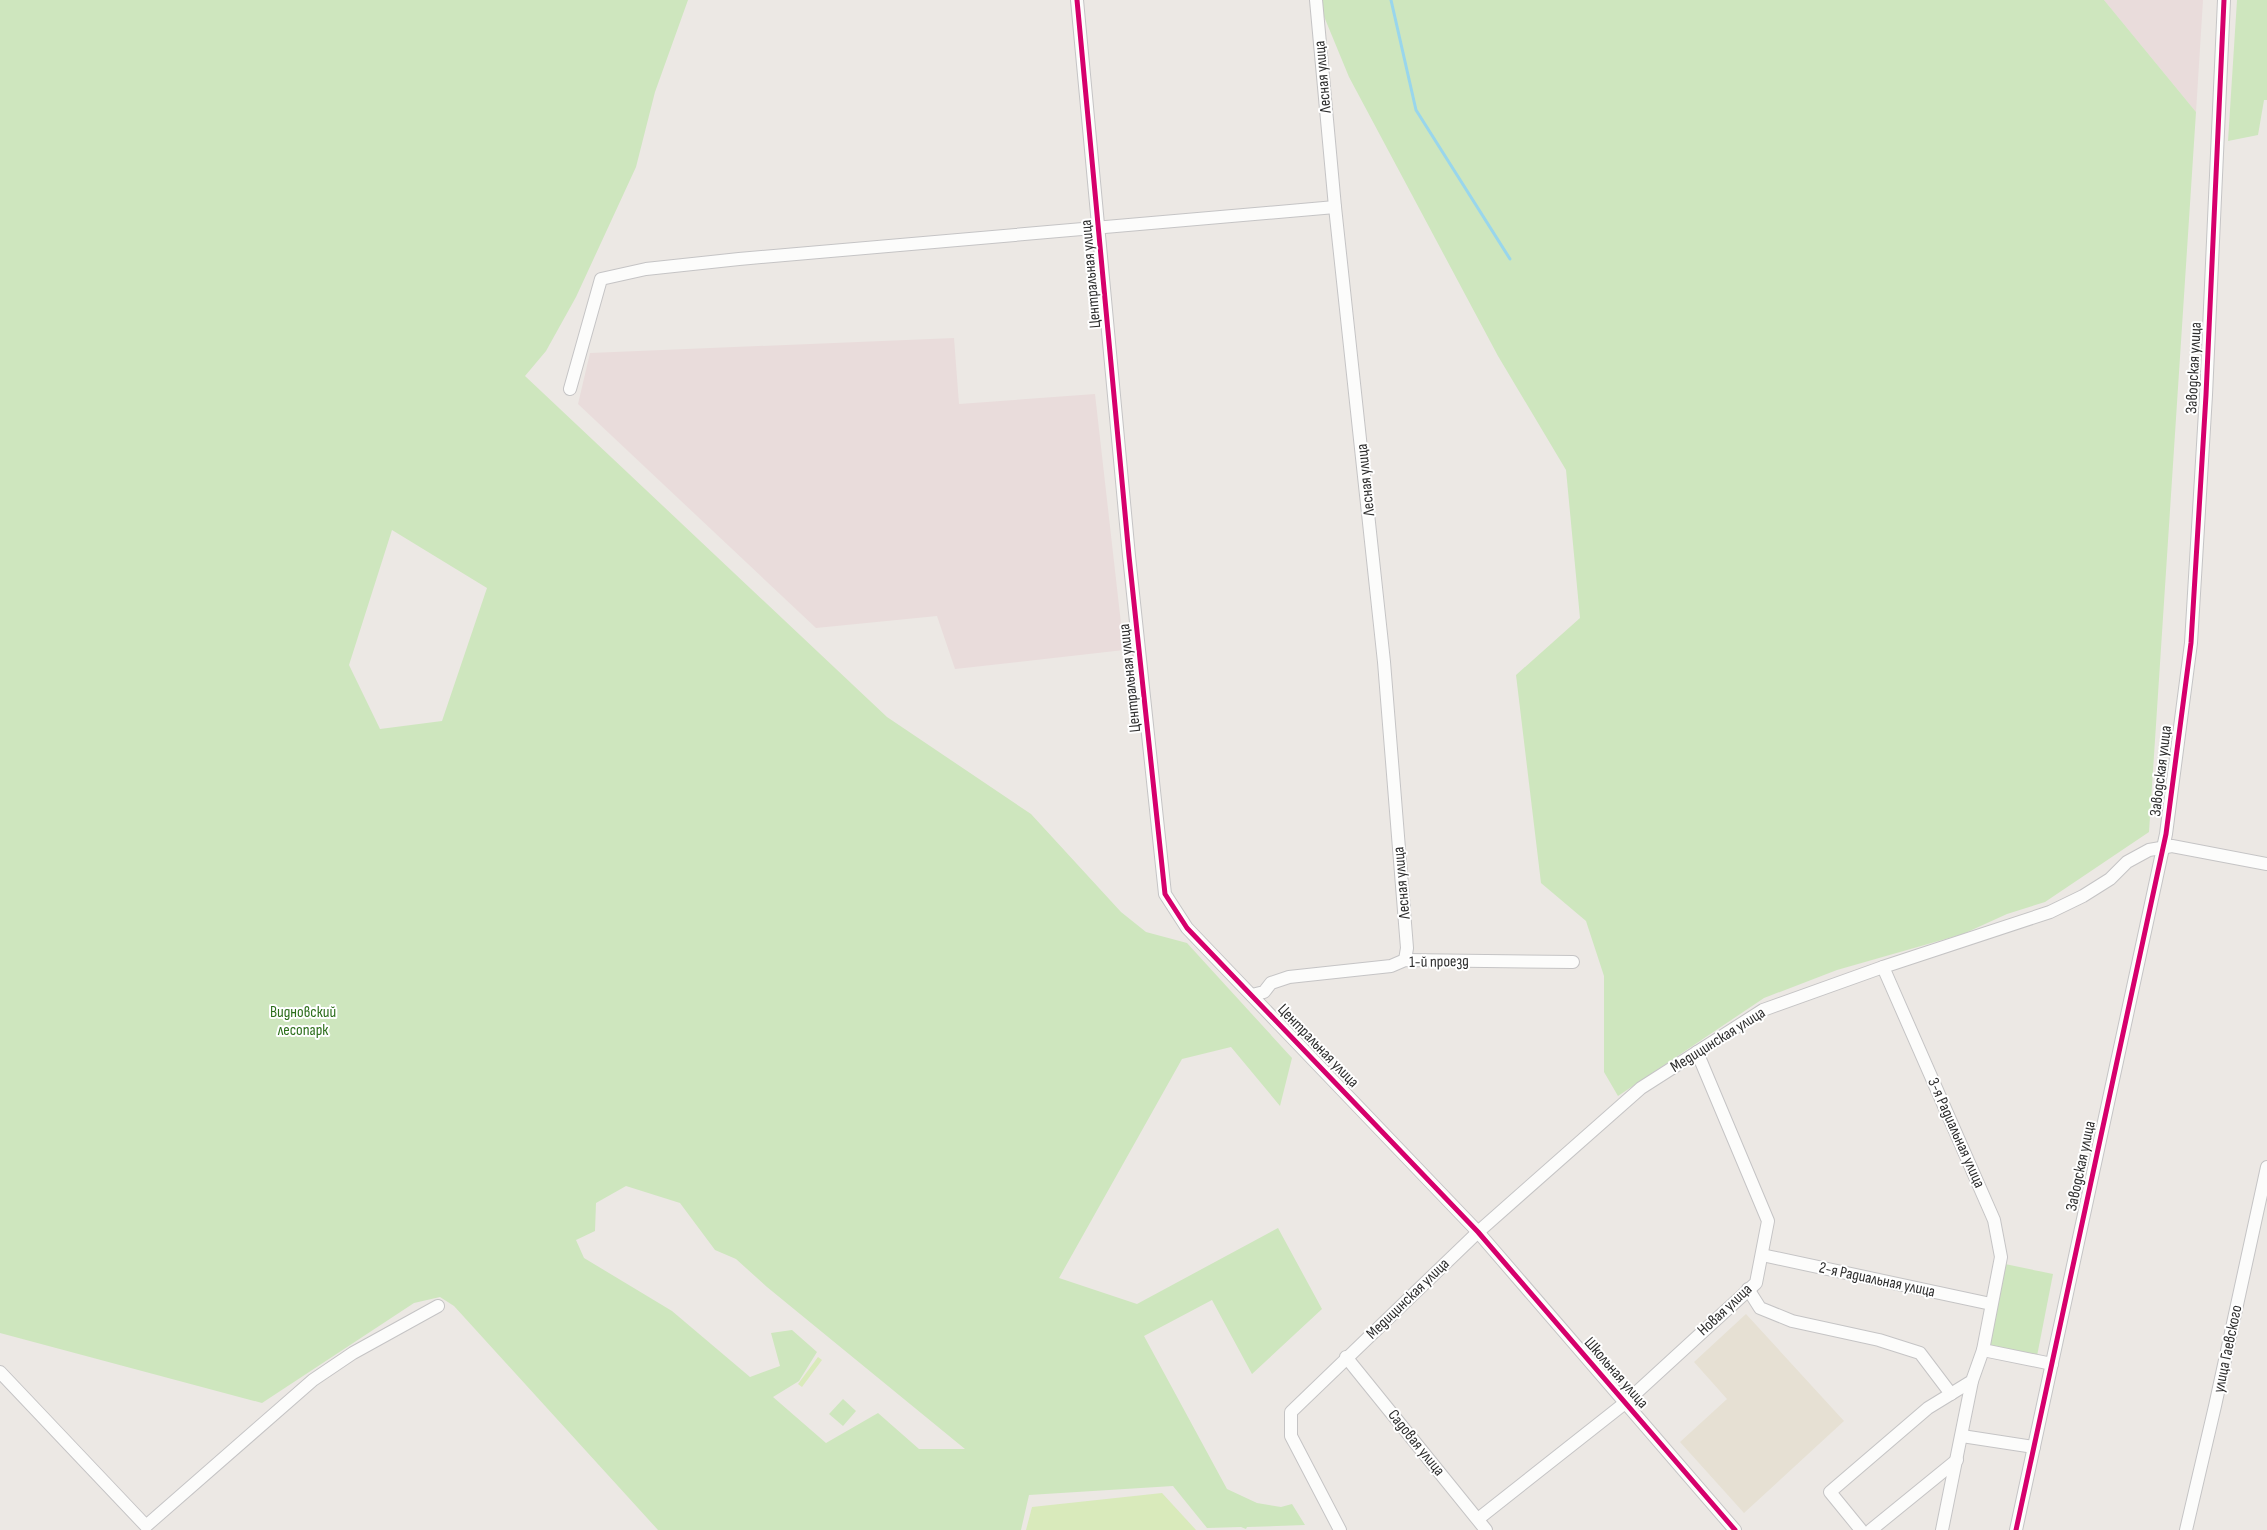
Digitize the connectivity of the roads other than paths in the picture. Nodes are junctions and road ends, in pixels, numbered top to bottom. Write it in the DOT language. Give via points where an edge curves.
graph roads {
  1 [pos="1077,0"];
  2 [pos="1316,0"];
  3 [pos="2224,0"];
  4 [pos="1336,207"];
  5 [pos="1100,229"];
  6 [pos="570,389"];
  7 [pos="2163,847"];
  8 [pos="2267,864"];
  9 [pos="1405,960"];
  10 [pos="1573,962"];
  11 [pos="1883,967"];
  12 [pos="1252,995"];
  13 [pos="1697,1052"];
  14 [pos="2267,1167"];
  15 [pos="1478,1232"];
  16 [pos="1762,1256"];
  17 [pos="1748,1289"];
  18 [pos="1991,1304"];
  19 [pos="438,1306"];
  20 [pos="1983,1350"];
  21 [pos="1346,1357"];
  22 [pos="2052,1364"];
  23 [pos="0,1372"];
  24 [pos="1972,1381"];
  25 [pos="1951,1394"];
  26 [pos="1625,1403"];
  27 [pos="1962,1436"];
  28 [pos="2034,1447"];
  29 [pos="1956,1460"];
  30 [pos="1482,1525"];
  31 [pos="1340,1530"];
  32 [pos="1735,1530"];
  33 [pos="1861,1530"];
  34 [pos="1871,1530"];
  35 [pos="1942,1530"];
  36 [pos="2016,1530"];
  37 [pos="2186,1530"];
  1 -- 5 [label="street, Центральная улица"];
  2 -- 4 [label="street, Лесная улица"];
  3 -- 7 [label="street, Заводская улица" via="2191,643"];
  4 -- 5 [label="street"];
  4 -- 9 [label="street, Лесная улица" via="1384,662 1407,948"];
  5 -- 6 [label="street" via="739,259 646,269 601,279"];
  5 -- 12 [label="street, Центральная улица" via="1129,547 1166,894 1187,928"];
  7 -- 8 [label="street" via="2175,846"];
  7 -- 11 [label="street, Медицинская улица" via="2149,850 2127,862 2110,879 2050,912"];
  7 -- 22 [label="street, Заводская улица"];
  9 -- 10 [label="street, 1-й проезд"];
  9 -- 12 [label="street, 1-й проезд" via="1391,966 1289,977 1271,983 1264,992"];
  11 -- 13 [label="street, Медицинская улица" via="1763,1010"];
  11 -- 18 [label="street, 3-я Радиальная улица" via="1994,1220 2001,1257"];
  12 -- 15 [label="street, Центральная улица"];
  13 -- 15 [label="street, Медицинская улица" via="1642,1088"];
  13 -- 16 [label="street, Новая улица" via="1768,1221"];
  14 -- 37 [label="street, улица Гаевского"];
  15 -- 21 [label="street, Медицинская улица"];
  15 -- 26 [label="street, Школьная улица"];
  16 -- 17 [label="street, Новая улица" via="1756,1283"];
  16 -- 18 [label="street, 2-я Радиальная улица"];
  17 -- 25 [label="street" via="1760,1308 1792,1321 1880,1340 1920,1353"];
  17 -- 26 [label="street, Новая улица"];
  18 -- 20 [label="street, 3-я Радиальная улица"];
  19 -- 23 [label="street" via="353,1353 313,1380 146,1526"];
  20 -- 22 [label="street"];
  20 -- 24 [label="street, 3-я Радиальная улица"];
  21 -- 30 [label="street, Садовая улица"];
  21 -- 31 [label="street, Медицинская улица" via="1291,1412 1291,1436"];
  22 -- 28 [label="street, Заводская улица"];
  24 -- 25 [label="street"];
  24 -- 27 [label="street, 3-я Радиальная улица"];
  25 -- 33 [label="street" via="1928,1408 1830,1492"];
  26 -- 30 [label="street, Новая улица"];
  26 -- 32 [label="street, Школьная улица"];
  27 -- 28 [label="street"];
  27 -- 29 [label="street, 3-я Радиальная улица"];
  28 -- 36 [label="street, Заводская улица"];
  29 -- 34 [label="street"];
  29 -- 35 [label="street, 3-я Радиальная улица"];
}
